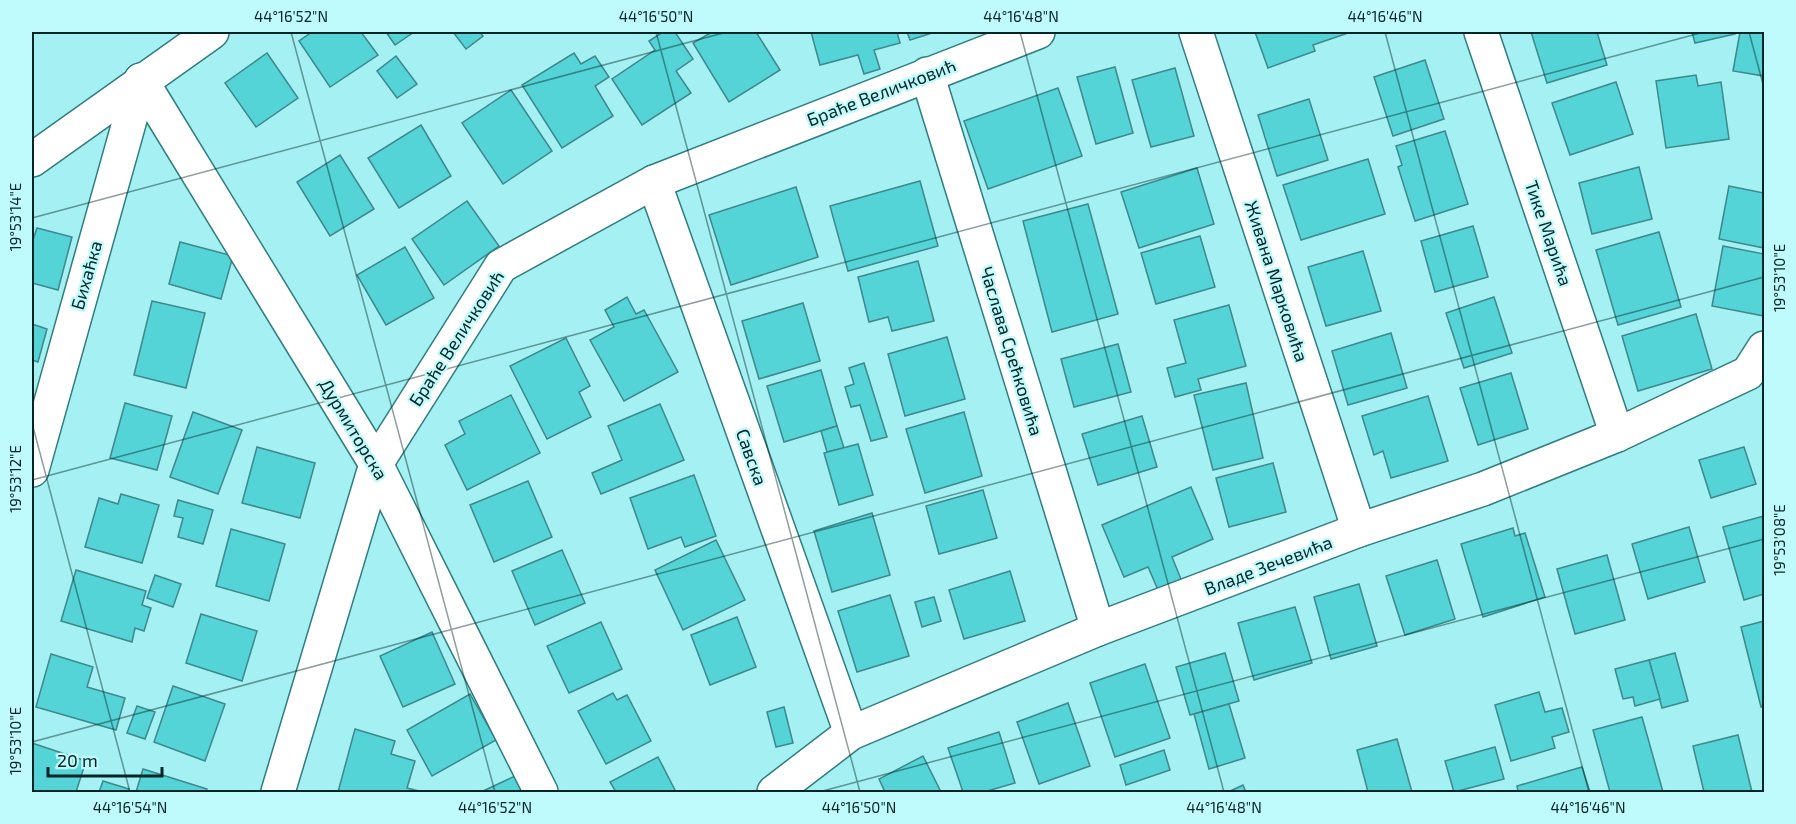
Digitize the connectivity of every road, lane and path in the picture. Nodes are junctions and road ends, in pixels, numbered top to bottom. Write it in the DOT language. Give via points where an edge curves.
graph roads {
  1 [pos="212,32"];
  2 [pos="1038,32"];
  3 [pos="1196,32"];
  4 [pos="1481,32"];
  5 [pos="927,74"];
  6 [pos="141,80"];
  7 [pos="32,160"];
  8 [pos="654,182"];
  9 [pos="1764,348"];
  10 [pos="1617,435"];
  11 [pos="376,464"];
  12 [pos="32,471"];
  13 [pos="1359,530"];
  14 [pos="1098,629"];
  15 [pos="851,733"];
  16 [pos="278,792"];
  17 [pos="542,792"];
  18 [pos="774,792"];
  1 -- 6 [label="street"];
  2 -- 5 [label="street, Браће Величковић"];
  3 -- 13 [label="street, Живана Марковића"];
  4 -- 10 [label="street, Тике Марића"];
  5 -- 8 [label="street, Браће Величковић"];
  5 -- 14 [label="street, Часлава Срећковића"];
  6 -- 7 [label="street"];
  6 -- 11 [label="street, Дурмиторска"];
  6 -- 12 [label="street, Бихаћка"];
  8 -- 11 [label="street, Браће Величковић" via="501,266"];
  8 -- 15 [label="street, Савска"];
  9 -- 10 [label="street, Владе Зечевића" via="1748,373"];
  10 -- 13 [label="street, Владе Зечевића" via="1483,489"];
  11 -- 16 [label="street, Браће Величковић"];
  11 -- 17 [label="street, Дурмиторска"];
  13 -- 14 [label="street, Владе Зечевића"];
  14 -- 15 [label="street, Владе Зечевића"];
  15 -- 18 [label="street, Владе Зечевића"];
}
